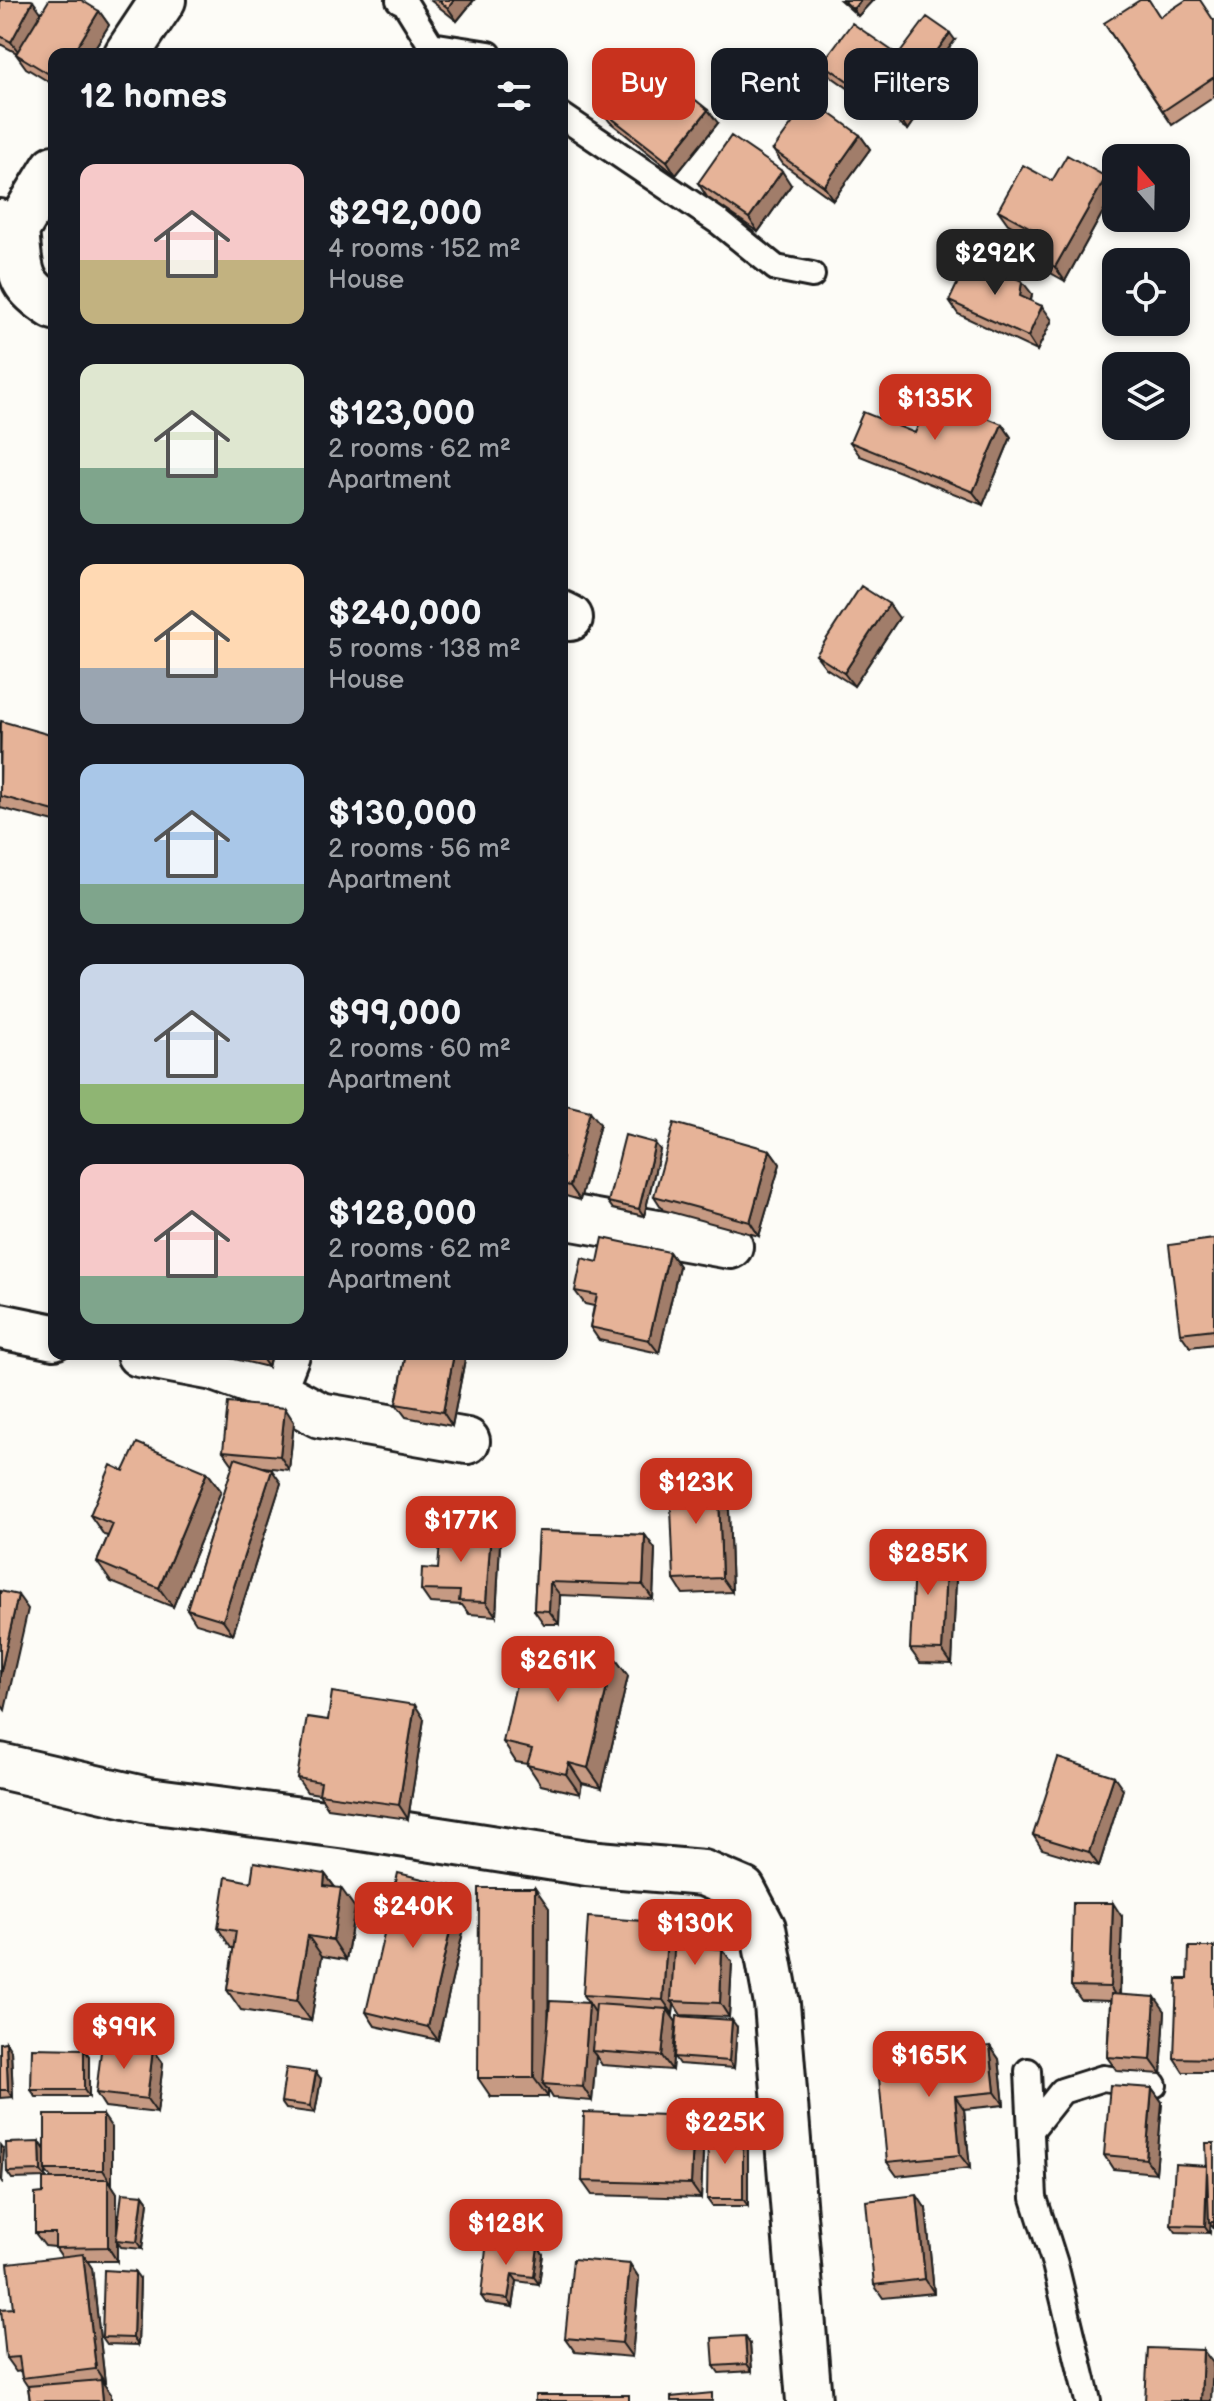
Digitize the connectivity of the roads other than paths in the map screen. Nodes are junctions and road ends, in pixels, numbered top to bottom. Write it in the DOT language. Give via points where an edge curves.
graph roads {
  1 [pos="163,0"];
  2 [pos="399,0"];
  3 [pos="131,48"];
  4 [pos="450,48"];
  5 [pos="568,120"];
  6 [pos="48,176"];
  7 [pos="5,237"];
  8 [pos="812,275"];
  9 [pos="48,303"];
  10 [pos="568,1217"];
  11 [pos="730,1246"];
  12 [pos="0,1326"];
  13 [pos="48,1336"];
  14 [pos="171,1360"];
  15 [pos="280,1372"];
  16 [pos="467,1441"];
  17 [pos="0,1766"];
  18 [pos="1028,2071"];
  19 [pos="1154,2085"];
  20 [pos="1031,2130"];
  21 [pos="809,2401"];
  22 [pos="1088,2401"];
  1 -- 3 [label="street"];
  2 -- 4 [label="lane" via="431,45"];
  5 -- 8 [label="lane" via="719,222 776,268"];
  6 -- 7 [label="street"];
  7 -- 9 [label="street" via="22,281"];
  10 -- 11 [label="street"];
  12 -- 13 [label="street"];
  14 -- 15 [label="street"];
  15 -- 16 [label="street" via="320,1415"];
  17 -- 21 [label="street" via="148,1800 587,1863 703,1873 743,1890 763,1928 777,2004"];
  18 -- 20 [label="lane"];
  19 -- 20 [label="lane" via="1103,2078 1062,2091"];
  20 -- 22 [label="lane" via="1034,2198"];
}
